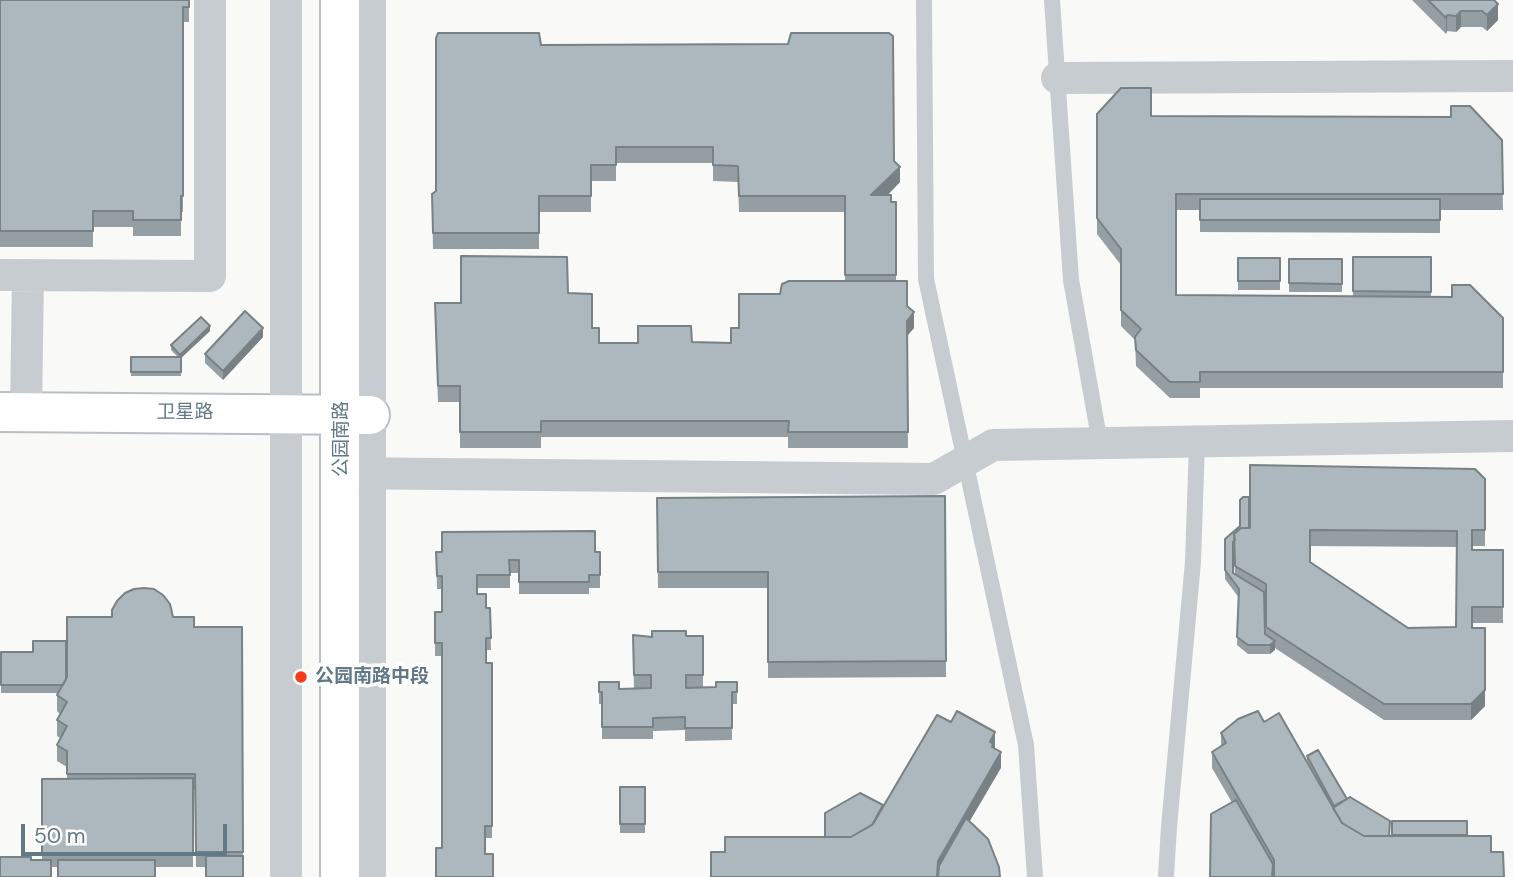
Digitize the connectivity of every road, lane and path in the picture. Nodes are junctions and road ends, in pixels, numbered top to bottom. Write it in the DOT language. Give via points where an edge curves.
graph roads {
  1 [pos="210,0"];
  2 [pos="286,0"];
  3 [pos="316,0"];
  4 [pos="340,0"];
  5 [pos="370,0"];
  6 [pos="924,0"];
  7 [pos="1052,0"];
  8 [pos="1513,76"];
  9 [pos="1057,78"];
  10 [pos="14,275"];
  11 [pos="13,412"];
  12 [pos="328,414"];
  13 [pos="1513,436"];
  14 [pos="1197,442"];
  15 [pos="1100,443"];
  16 [pos="965,461"];
  17 [pos="356,473"];
  18 [pos="286,877"];
  19 [pos="314,877"];
  20 [pos="340,877"];
  21 [pos="370,877"];
  22 [pos="1035,877"];
  23 [pos="1167,877"];
  1 -- 10 [label="street" via="210,276"];
  2 -- 12 [label="street"];
  3 -- 12 [label="main road, 公园南路"];
  4 -- 12 [label="main road, 公园南路"];
  5 -- 12 [label="street"];
  6 -- 16 [label="lane" via="926,279"];
  7 -- 9 [label="lane"];
  8 -- 9 [label="street"];
  9 -- 15 [label="lane" via="1071,280"];
  10 -- 11 [label="street"];
  11 -- 12 [label="main road, 卫星路"];
  12 -- 17 [label="main road, 公园南路"];
  12 -- 18 [label="street"];
  12 -- 19 [label="main road, 公园南路"];
  13 -- 14 [label="street"];
  14 -- 15 [label="street"];
  14 -- 23 [label="lane" via="1193,562"];
  15 -- 16 [label="street" via="993,445"];
  16 -- 17 [label="street" via="934,479"];
  16 -- 22 [label="lane" via="1026,745"];
  17 -- 20 [label="main road, 公园南路"];
  17 -- 21 [label="street"];
}
